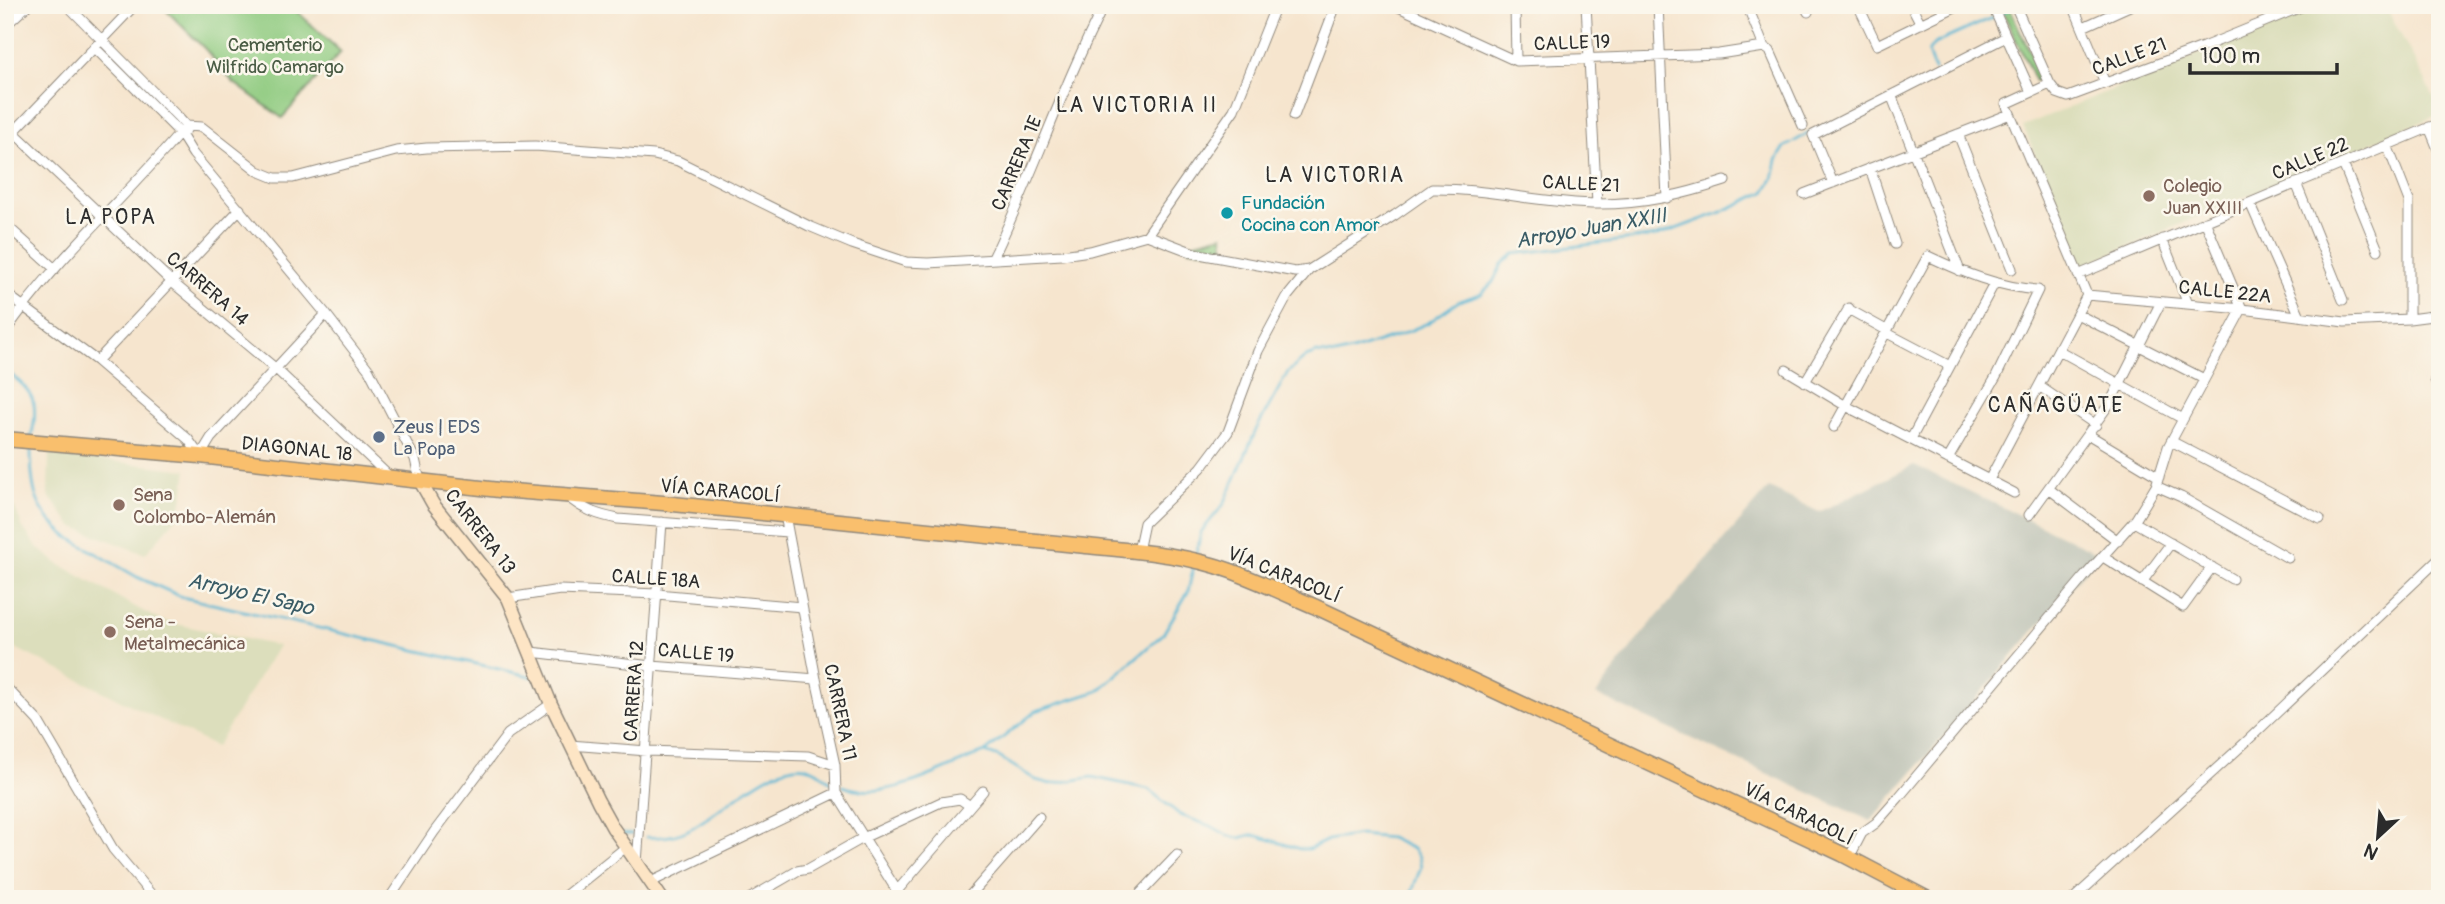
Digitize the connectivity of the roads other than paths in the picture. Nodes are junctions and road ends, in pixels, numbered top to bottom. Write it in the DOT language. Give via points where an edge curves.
graph roads {
  1 [pos="28,5"];
  2 [pos="67,5"];
  3 [pos="135,5"];
  4 [pos="1104,5"];
  5 [pos="1276,5"];
  6 [pos="1336,5"];
  7 [pos="1394,5"];
  8 [pos="1515,5"];
  9 [pos="1587,5"];
  10 [pos="1658,5"];
  11 [pos="1747,5"];
  12 [pos="1858,5"];
  13 [pos="1911,5"];
  14 [pos="1959,5"];
  15 [pos="2073,5"];
  16 [pos="2132,5"];
  17 [pos="2306,5"];
  18 [pos="2016,7"];
  19 [pos="1995,12"];
  20 [pos="1921,24"];
  21 [pos="5,26"];
  22 [pos="2083,27"];
  23 [pos="2006,37"];
  24 [pos="98,44"];
  25 [pos="1764,47"];
  26 [pos="1658,56"];
  27 [pos="1589,58"];
  28 [pos="1516,61"];
  29 [pos="2105,83"];
  30 [pos="2050,84"];
  31 [pos="2031,92"];
  32 [pos="1892,97"];
  33 [pos="2010,114"];
  34 [pos="1294,116"];
  35 [pos="2440,123"];
  36 [pos="5,124"];
  37 [pos="1803,126"];
  38 [pos="2429,127"];
  39 [pos="183,130"];
  40 [pos="14,132"];
  41 [pos="1958,134"];
  42 [pos="5,141"];
  43 [pos="2387,145"];
  44 [pos="1913,152"];
  45 [pos="2440,154"];
  46 [pos="2343,163"];
  47 [pos="1870,168"];
  48 [pos="1725,181"];
  49 [pos="1833,183"];
  50 [pos="2296,183"];
  51 [pos="1804,194"];
  52 [pos="1667,198"];
  53 [pos="2250,203"];
  54 [pos="1598,204"];
  55 [pos="240,209"];
  56 [pos="105,217"];
  57 [pos="2205,221"];
  58 [pos="5,224"];
  59 [pos="1147,235"];
  60 [pos="2162,240"];
  61 [pos="1895,244"];
  62 [pos="2378,250"];
  63 [pos="993,258"];
  64 [pos="55,269"];
  65 [pos="2012,269"];
  66 [pos="1309,270"];
  67 [pos="1960,271"];
  68 [pos="2078,275"];
  69 [pos="172,282"];
  70 [pos="1994,284"];
  71 [pos="5,293"];
  72 [pos="2087,295"];
  73 [pos="2343,300"];
  74 [pos="2161,302"];
  75 [pos="2188,304"];
  76 [pos="23,307"];
  77 [pos="2242,309"];
  78 [pos="326,314"];
  79 [pos="2077,314"];
  80 [pos="2440,315"];
  81 [pos="2300,316"];
  82 [pos="2409,319"];
  83 [pos="5,332"];
  84 [pos="1887,332"];
  85 [pos="2140,346"];
  86 [pos="2058,351"];
  87 [pos="97,360"];
  88 [pos="1950,366"];
  89 [pos="275,368"];
  90 [pos="1786,370"];
  91 [pos="2440,375"];
  92 [pos="2204,379"];
  93 [pos="1805,382"];
  94 [pos="2440,385"];
  95 [pos="2039,386"];
  96 [pos="2121,386"];
  97 [pos="1846,406"];
  98 [pos="2183,419"];
  99 [pos="2096,425"];
  100 [pos="1834,427"];
  101 [pos="2089,435"];
  102 [pos="5,439"];
  103 [pos="1910,439"];
  104 [pos="2171,441"];
  105 [pos="200,456"];
  106 [pos="1948,459"];
  107 [pos="390,477"];
  108 [pos="1989,480"];
  109 [pos="420,481"];
  110 [pos="2157,481"];
  111 [pos="2049,489"];
  112 [pos="2014,494"];
  113 [pos="566,495"];
  114 [pos="785,515"];
  115 [pos="2029,515"];
  116 [pos="2320,519"];
  117 [pos="662,522"];
  118 [pos="2134,522"];
  119 [pos="788,532"];
  120 [pos="2118,541"];
  121 [pos="2171,543"];
  122 [pos="1138,551"];
  123 [pos="2103,557"];
  124 [pos="2288,558"];
  125 [pos="2440,558"];
  126 [pos="2212,567"];
  127 [pos="2232,579"];
  128 [pos="2143,582"];
  129 [pos="657,594"];
  130 [pos="509,598"];
  131 [pos="802,607"];
  132 [pos="531,652"];
  133 [pos="652,666"];
  134 [pos="816,680"];
  135 [pos="5,686"];
  136 [pos="551,705"];
  137 [pos="570,745"];
  138 [pos="647,751"];
  139 [pos="835,765"];
  140 [pos="837,788"];
  141 [pos="983,791"];
  142 [pos="970,806"];
  143 [pos="1039,817"];
  144 [pos="863,838"];
  145 [pos="626,847"];
  146 [pos="1177,855"];
  147 [pos="1849,858"];
  148 [pos="637,863"];
  149 [pos="651,882"];
  150 [pos="900,897"];
  151 [pos="155,899"];
  152 [pos="389,899"];
  153 [pos="561,899"];
  154 [pos="662,899"];
  155 [pos="749,899"];
  156 [pos="967,899"];
  157 [pos="1135,899"];
  158 [pos="1928,899"];
  159 [pos="2073,899"];
  1 -- 21 [label="street"];
  2 -- 24 [label="street, CARRERA 13"];
  3 -- 24 [label="street"];
  4 -- 63 [label="street, CARRERA 1E"];
  5 -- 59 [label="street" via="1234,110"];
  6 -- 34 [label="street"];
  7 -- 28 [label="street, CALLE 19"];
  8 -- 28 [label="street"];
  9 -- 27 [label="street"];
  10 -- 26 [label="street"];
  11 -- 25 [label="street"];
  12 -- 20 [label="street" via="1877,45"];
  13 -- 20 [label="street"];
  14 -- 20 [label="street"];
  15 -- 22 [label="street"];
  16 -- 22 [label="street"];
  17 -- 29 [label="street, CALLE 21"];
  18 -- 30 [label="street"];
  19 -- 23 [label="street"];
  22 -- 29 [label="street"];
  23 -- 31 [label="street"];
  23 -- 32 [label="street"];
  24 -- 39 [label="street, CARRERA 13"];
  24 -- 40 [label="street"];
  25 -- 26 [label="street, CALLE 19"];
  25 -- 37 [label="street" via="1770,51"];
  26 -- 27 [label="street, CALLE 19"];
  26 -- 52 [label="street"];
  27 -- 28 [label="street, CALLE 19"];
  27 -- 54 [label="street"];
  29 -- 30 [label="street, CALLE 21" via="2068,97"];
  30 -- 31 [label="street"];
  31 -- 33 [label="street" via="2006,104"];
  32 -- 44 [label="street"];
  32 -- 49 [label="street" via="1813,135"];
  33 -- 41 [label="street"];
  33 -- 68 [label="street"];
  35 -- 38 [label="street, CALLE 22"];
  36 -- 40 [label="street, CARRERA 14"];
  38 -- 43 [label="street, CALLE 22"];
  38 -- 45 [label="street"];
  39 -- 55 [label="street, CARRERA 13" via="193,154"];
  39 -- 56 [label="street"];
  39 -- 63 [label="street" via="202,127 258,172 275,178 427,148 535,146 654,155 678,161 809,226 906,262"];
  40 -- 42 [label="street"];
  40 -- 56 [label="street, CARRERA 14"];
  41 -- 44 [label="street"];
  41 -- 65 [label="street"];
  43 -- 46 [label="street, CALLE 22"];
  43 -- 82 [label="street" via="2409,201"];
  44 -- 47 [label="street"];
  44 -- 67 [label="street"];
  46 -- 50 [label="street, CALLE 22"];
  46 -- 62 [label="street"];
  47 -- 49 [label="street"];
  47 -- 61 [label="street"];
  48 -- 52 [label="street, CALLE 21"];
  49 -- 51 [label="street"];
  50 -- 53 [label="street, CALLE 22"];
  50 -- 73 [label="street"];
  52 -- 54 [label="street, CALLE 21"];
  53 -- 57 [label="street, CALLE 22"];
  53 -- 81 [label="street"];
  54 -- 66 [label="street, CALLE 21" via="1432,189"];
  55 -- 69 [label="street"];
  55 -- 78 [label="street, CARRERA 13"];
  56 -- 64 [label="street"];
  56 -- 69 [label="street, CARRERA 14"];
  57 -- 60 [label="street, CALLE 22"];
  57 -- 77 [label="street"];
  58 -- 64 [label="street"];
  59 -- 63 [label="street" via="1090,251"];
  59 -- 66 [label="street" via="1194,253 1295,272"];
  60 -- 68 [label="street, CALLE 22"];
  60 -- 75 [label="street"];
  64 -- 76 [label="street"];
  66 -- 122 [label="street" via="1287,297 1258,351 1228,432 1201,468 1144,523"];
  67 -- 70 [label="street"];
  67 -- 84 [label="street" via="1928,256"];
  68 -- 72 [label="street"];
  69 -- 87 [label="street"];
  69 -- 89 [label="street, CARRERA 14"];
  70 -- 88 [label="street"];
  70 -- 106 [label="street" via="2038,290 1996,377"];
  71 -- 76 [label="street"];
  72 -- 74 [label="street, CALLE 22A"];
  72 -- 79 [label="street"];
  74 -- 75 [label="street, CALLE 22A"];
  74 -- 85 [label="street"];
  75 -- 77 [label="street, CALLE 22A"];
  76 -- 83 [label="street"];
  76 -- 87 [label="street"];
  77 -- 81 [label="street, CALLE 22A"];
  77 -- 92 [label="street"];
  78 -- 89 [label="street"];
  78 -- 109 [label="street, CARRERA 13" via="369,370 415,459"];
  79 -- 85 [label="street"];
  79 -- 86 [label="street"];
  80 -- 82 [label="street, CALLE 22A"];
  81 -- 82 [label="street, CALLE 22A" via="2360,323"];
  84 -- 88 [label="street"];
  84 -- 93 [label="street" via="1848,309"];
  84 -- 97 [label="street"];
  85 -- 92 [label="street"];
  85 -- 96 [label="street"];
  86 -- 95 [label="street"];
  86 -- 96 [label="street"];
  87 -- 105 [label="street" via="188,439"];
  88 -- 103 [label="street"];
  89 -- 105 [label="street"];
  89 -- 107 [label="street, CARRERA 14"];
  90 -- 93 [label="street"];
  91 -- 94 [label="street" via="2435,380"];
  92 -- 98 [label="street"];
  93 -- 97 [label="street"];
  95 -- 99 [label="street"];
  95 -- 108 [label="street"];
  96 -- 98 [label="street"];
  96 -- 99 [label="street"];
  97 -- 100 [label="street"];
  97 -- 103 [label="street"];
  98 -- 104 [label="street"];
  99 -- 101 [label="street"];
  101 -- 110 [label="street"];
  101 -- 111 [label="street"];
  102 -- 105 [label="main road, DIAGONAL 18"];
  103 -- 106 [label="street"];
  104 -- 110 [label="street"];
  104 -- 116 [label="street"];
  105 -- 107 [label="main road, DIAGONAL 18"];
  106 -- 108 [label="street"];
  107 -- 109 [label="main road, DIAGONAL 18"];
  108 -- 112 [label="street"];
  109 -- 113 [label="main road, DIAGONAL 18"];
  109 -- 130 [label="street, CARRERA 13" via="433,504"];
  110 -- 118 [label="street"];
  110 -- 124 [label="street"];
  111 -- 115 [label="street"];
  111 -- 120 [label="street"];
  113 -- 114 [label="main road, VÍA CARACOLÍ"];
  113 -- 117 [label="street, DIAGONAL 18" via="596,515"];
  114 -- 119 [label="street, CARRERA 11"];
  114 -- 122 [label="main road, VÍA CARACOLÍ"];
  117 -- 119 [label="street, DIAGONAL 18"];
  117 -- 129 [label="street, CARRERA 12"];
  118 -- 120 [label="street"];
  118 -- 121 [label="street"];
  119 -- 131 [label="street, CARRERA 11"];
  120 -- 123 [label="street"];
  121 -- 126 [label="street"];
  121 -- 128 [label="street"];
  122 -- 147 [label="main road, VÍA CARACOLÍ" via="1230,571 1316,607"];
  123 -- 128 [label="street"];
  123 -- 147 [label="street" via="1899,797 1862,833"];
  125 -- 159 [label="street"];
  126 -- 127 [label="street"];
  126 -- 128 [label="street" via="2183,607"];
  129 -- 130 [label="street, CALLE 18A" via="560,590"];
  129 -- 131 [label="street, CALLE 18A"];
  129 -- 133 [label="street, CARRERA 12"];
  130 -- 132 [label="street, CARRERA 13"];
  131 -- 134 [label="street, CARRERA 11"];
  132 -- 133 [label="street, CALLE 19"];
  132 -- 136 [label="street, CARRERA 13"];
  133 -- 134 [label="street, CALLE 19"];
  133 -- 138 [label="street, CARRERA 12"];
  134 -- 139 [label="street, CARRERA 11"];
  135 -- 151 [label="street" via="37,721 113,849"];
  136 -- 137 [label="street, CARRERA 13"];
  136 -- 152 [label="street" via="508,734"];
  137 -- 138 [label="street"];
  137 -- 145 [label="street, CARRERA 13"];
  138 -- 139 [label="street" via="807,756"];
  138 -- 148 [label="street, CARRERA 12"];
  139 -- 140 [label="street, CARRERA 11"];
  140 -- 144 [label="street, CARRERA 11"];
  140 -- 149 [label="street"];
  141 -- 142 [label="street"];
  142 -- 144 [label="street" via="960,799 941,802"];
  142 -- 150 [label="street"];
  143 -- 156 [label="street"];
  144 -- 150 [label="street, CARRERA 11"];
  144 -- 155 [label="street"];
  145 -- 148 [label="street, CARRERA 13"];
  145 -- 153 [label="street"];
  146 -- 157 [label="street"];
  147 -- 158 [label="main road, VÍA CARACOLÍ"];
  148 -- 149 [label="street, CARRERA 13"];
  149 -- 154 [label="street, CARRERA 13"];
}
